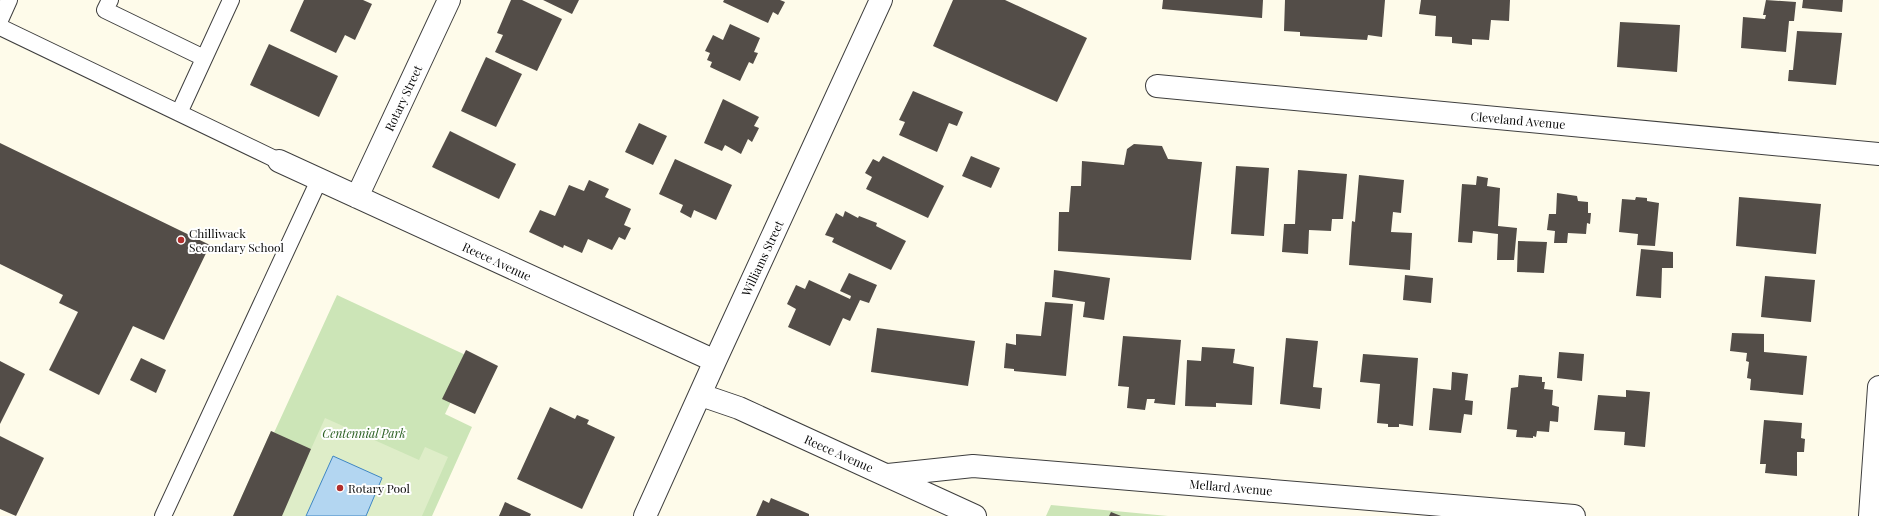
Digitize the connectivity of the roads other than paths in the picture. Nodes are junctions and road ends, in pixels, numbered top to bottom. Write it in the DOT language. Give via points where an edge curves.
graph roads {
  1 [pos="9,0"];
  2 [pos="110,0"];
  3 [pos="231,0"];
  4 [pos="449,0"];
  5 [pos="881,0"];
  6 [pos="0,20"];
  7 [pos="0,27"];
  8 [pos="204,58"];
  9 [pos="1156,86"];
  10 [pos="179,113"];
  11 [pos="1879,154"];
  12 [pos="278,161"];
  13 [pos="319,180"];
  14 [pos="357,197"];
  15 [pos="715,361"];
  16 [pos="1879,387"];
  17 [pos="701,395"];
  18 [pos="888,476"];
  19 [pos="163,516"];
  20 [pos="645,516"];
  21 [pos="975,516"];
  22 [pos="1574,516"];
  23 [pos="1870,516"];
  1 -- 6 [label="lane"];
  2 -- 8 [label="lane" via="105,10"];
  3 -- 8 [label="lane"];
  4 -- 14 [label="street, Rotary Street"];
  5 -- 15 [label="street, Williams Street"];
  7 -- 10 [label="lane"];
  8 -- 10 [label="lane"];
  9 -- 11 [label="street, Cleveland Avenue"];
  10 -- 12 [label="lane"];
  12 -- 13 [label="street, Reece Avenue"];
  13 -- 14 [label="street, Reece Avenue"];
  13 -- 19 [label="lane"];
  14 -- 15 [label="street, Reece Avenue"];
  15 -- 17 [label="street, Williams Street"];
  16 -- 23 [label="street"];
  17 -- 18 [label="street, Reece Avenue" via="739,408"];
  17 -- 20 [label="street, Williams Street"];
  18 -- 21 [label="street, Reece Avenue"];
  18 -- 22 [label="street, Mellard Avenue" via="973,466"];
}
